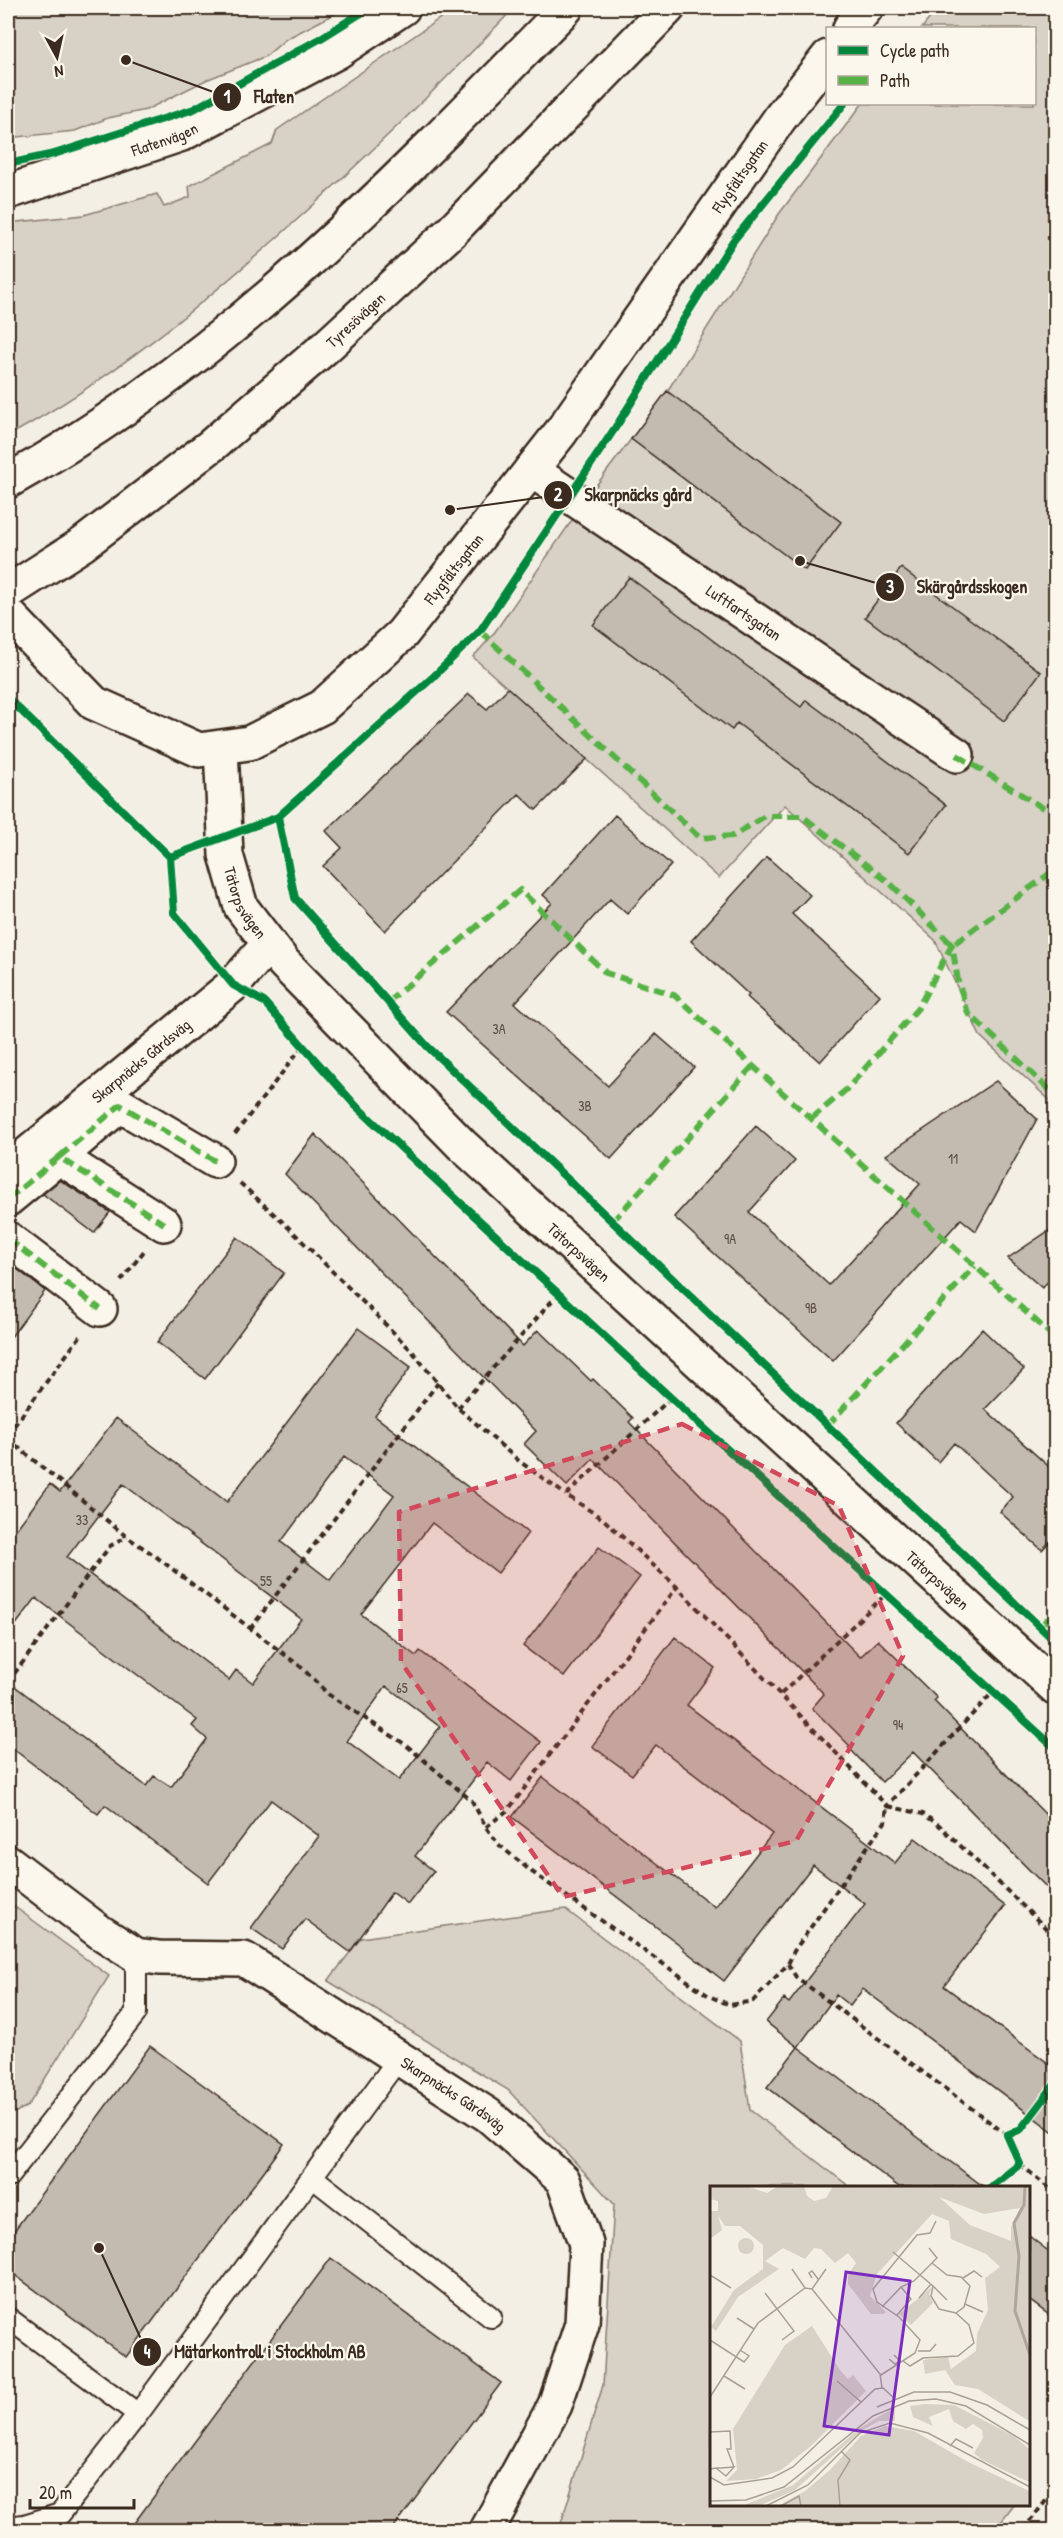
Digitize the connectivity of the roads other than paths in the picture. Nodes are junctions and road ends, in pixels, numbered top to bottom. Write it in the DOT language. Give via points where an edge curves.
graph roads {
  1 [pos="403,8"];
  2 [pos="566,8"];
  3 [pos="668,8"];
  4 [pos="866,8"];
  5 [pos="851,27"];
  6 [pos="826,60"];
  7 [pos="8,192"];
  8 [pos="531,470"];
  9 [pos="8,481"];
  10 [pos="8,592"];
  11 [pos="8,614"];
  12 [pos="221,748"];
  13 [pos="957,755"];
  14 [pos="269,944"];
  15 [pos="59,1157"];
  16 [pos="215,1161"];
  17 [pos="8,1170"];
  18 [pos="8,1199"];
  19 [pos="164,1224"];
  20 [pos="8,1239"];
  21 [pos="100,1309"];
  22 [pos="1056,1688"];
  23 [pos="8,1862"];
  24 [pos="136,1955"];
  25 [pos="399,2058"];
  26 [pos="8,2177"];
  27 [pos="312,2177"];
  28 [pos="491,2317"];
  29 [pos="8,2318"];
  30 [pos="138,2414"];
  31 [pos="20,2527"];
  32 [pos="487,2530"];
  1 -- 7 [label="main road, Flatenvägen" via="337,52 182,134"];
  2 -- 9 [label="main road" via="414,165 295,274 180,369"];
  3 -- 10 [label="main road, Tyresövägen" via="452,231 328,345 212,446 83,544"];
  4 -- 5 [label="main road"];
  6 -- 8 [label="main road, Flygfältsgatan" via="780,118"];
  8 -- 12 [label="main road, Flygfältsgatan" via="402,634 322,707 249,743"];
  8 -- 13 [label="main road, Luftfartsgatan"];
  11 -- 12 [label="main road, Flygfältsgatan" via="94,703 199,750"];
  12 -- 14 [label="main road, Tätorpsvägen" via="226,855 241,907"];
  14 -- 17 [label="main road, Skarpnäcks Gårdsväg" via="233,985"];
  14 -- 22 [label="main road, Tätorpsvägen" via="462,1145"];
  15 -- 16 [label="main road" via="120,1105"];
  15 -- 18 [label="main road"];
  15 -- 19 [label="main road"];
  20 -- 21 [label="main road"];
  23 -- 24 [label="main road, Skarpnäcks Gårdsväg"];
  24 -- 25 [label="main road, Skarpnäcks Gårdsväg" via="244,1959"];
  24 -- 26 [label="lane" via="136,2013"];
  25 -- 27 [label="lane"];
  25 -- 32 [label="main road, Skarpnäcks Gårdsväg" via="488,2115 562,2180 586,2244 582,2324 555,2405"];
  27 -- 28 [label="lane"];
  27 -- 30 [label="lane"];
  29 -- 30 [label="lane"];
  30 -- 31 [label="lane" via="60,2514"];
}
